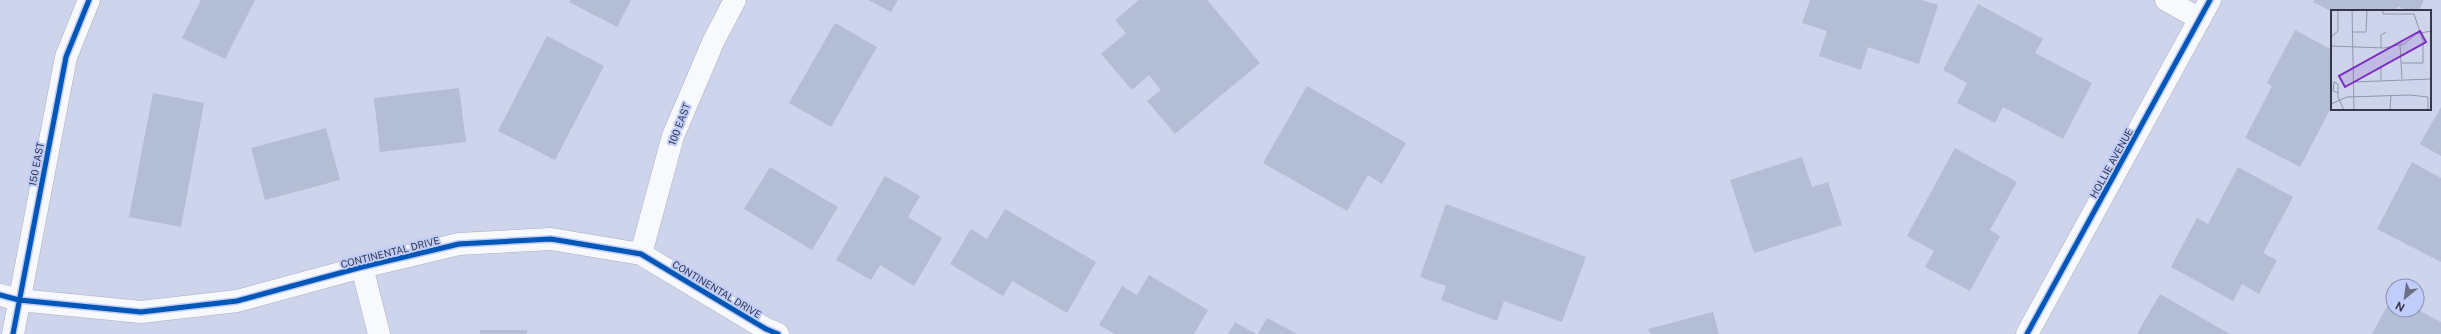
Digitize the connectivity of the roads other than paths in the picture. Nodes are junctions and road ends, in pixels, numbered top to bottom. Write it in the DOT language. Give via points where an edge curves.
graph roads {
  1 [pos="89,0"];
  2 [pos="735,0"];
  3 [pos="2166,0"];
  4 [pos="2210,0"];
  5 [pos="2200,19"];
  6 [pos="641,254"];
  7 [pos="362,267"];
  8 [pos="10,297"];
  9 [pos="772,332"];
  10 [pos="13,334"];
  11 [pos="379,334"];
  12 [pos="2028,334"];
  1 -- 8 [label="street, 150 EAST" via="66,56"];
  2 -- 6 [label="street, 100 EAST" via="714,40 673,136"];
  3 -- 5 [label="street"];
  4 -- 5 [label="street, HOLLIE AVENUE"];
  5 -- 12 [label="street, HOLLIE AVENUE"];
  6 -- 7 [label="street, CONTINENTAL DRIVE" via="551,239 459,244"];
  6 -- 9 [label="street, CONTINENTAL DRIVE"];
  7 -- 8 [label="street, CONTINENTAL DRIVE" via="237,301 141,312"];
  7 -- 11 [label="street"];
  8 -- 10 [label="street, 150 EAST"];
}
